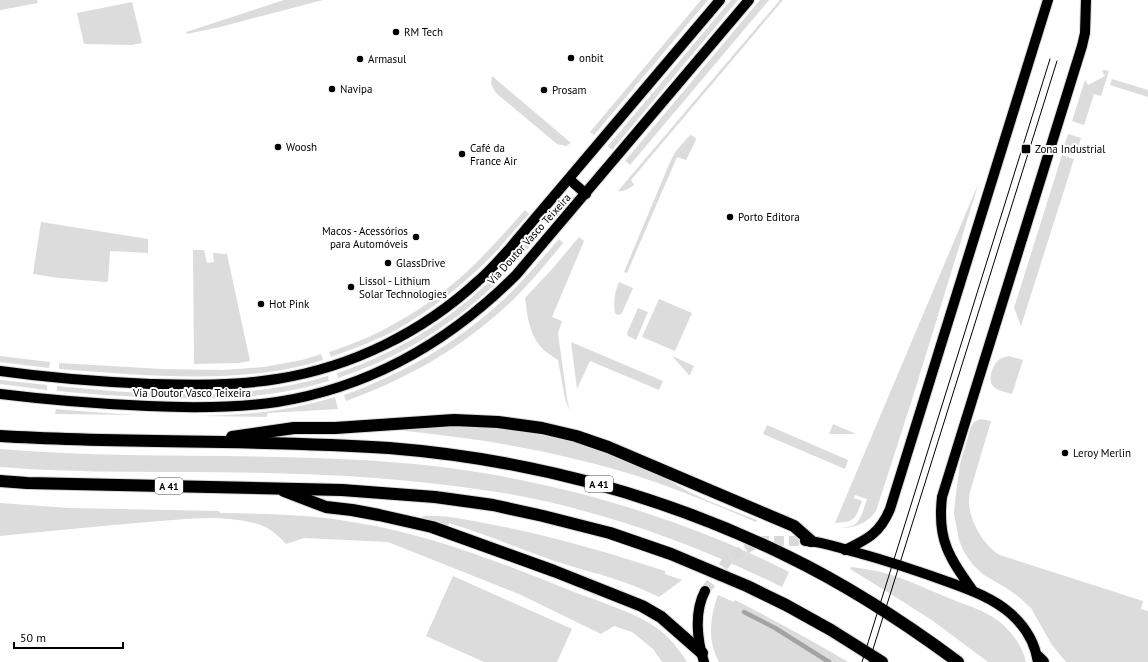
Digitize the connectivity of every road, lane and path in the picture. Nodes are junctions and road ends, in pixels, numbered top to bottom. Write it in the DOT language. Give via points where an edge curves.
graph roads {
  1 [pos="720,0"];
  2 [pos="749,0"];
  3 [pos="1048,0"];
  4 [pos="1086,0"];
  5 [pos="569,179"];
  6 [pos="586,194"];
  7 [pos="0,371"];
  8 [pos="0,394"];
  9 [pos="0,436"];
  10 [pos="198,442"];
  11 [pos="0,481"];
  12 [pos="276,488"];
  13 [pos="808,541"];
  14 [pos="845,550"];
  15 [pos="706,591"];
  16 [pos="973,591"];
  17 [pos="703,657"];
  18 [pos="1040,660"];
  19 [pos="882,662"];
  20 [pos="958,662"];
  1 -- 5 [label="main road, Via Doutor Vasco Teixeira"];
  2 -- 6 [label="main road, Via Doutor Vasco Teixeira"];
  3 -- 14 [label="main road" via="890,509 884,523 876,532"];
  4 -- 16 [label="main road" via="1082,46 942,496 940,512 944,542 953,563"];
  5 -- 6 [label="main road"];
  5 -- 7 [label="main road, Via Doutor Vasco Teixeira" via="510,248 467,291 403,336 352,360 278,379 226,385 139,384"];
  6 -- 8 [label="main road, Via Doutor Vasco Teixeira" via="516,275 463,323 430,346 391,367 337,388 278,402 210,407 94,403"];
  9 -- 10 [label="highway, A 41"];
  10 -- 13 [label="highway" via="294,428 335,428 454,420 542,428 608,447 794,526"];
  10 -- 20 [label="highway, A 41" via="325,445 422,451 516,465 612,488 714,523 788,557 896,618"];
  11 -- 12 [label="highway, A 41"];
  12 -- 17 [label="highway" via="326,507 432,527 554,571 642,606 661,617"];
  12 -- 19 [label="highway, A 41" via="435,497 494,505 603,531 671,554 747,586 831,630"];
  13 -- 14 [label="main road"];
  14 -- 16 [label="main road" via="881,559"];
  15 -- 17 [label="main road" via="698,616 698,636"];
  16 -- 18 [label="main road" via="994,601 1022,624"];
}
